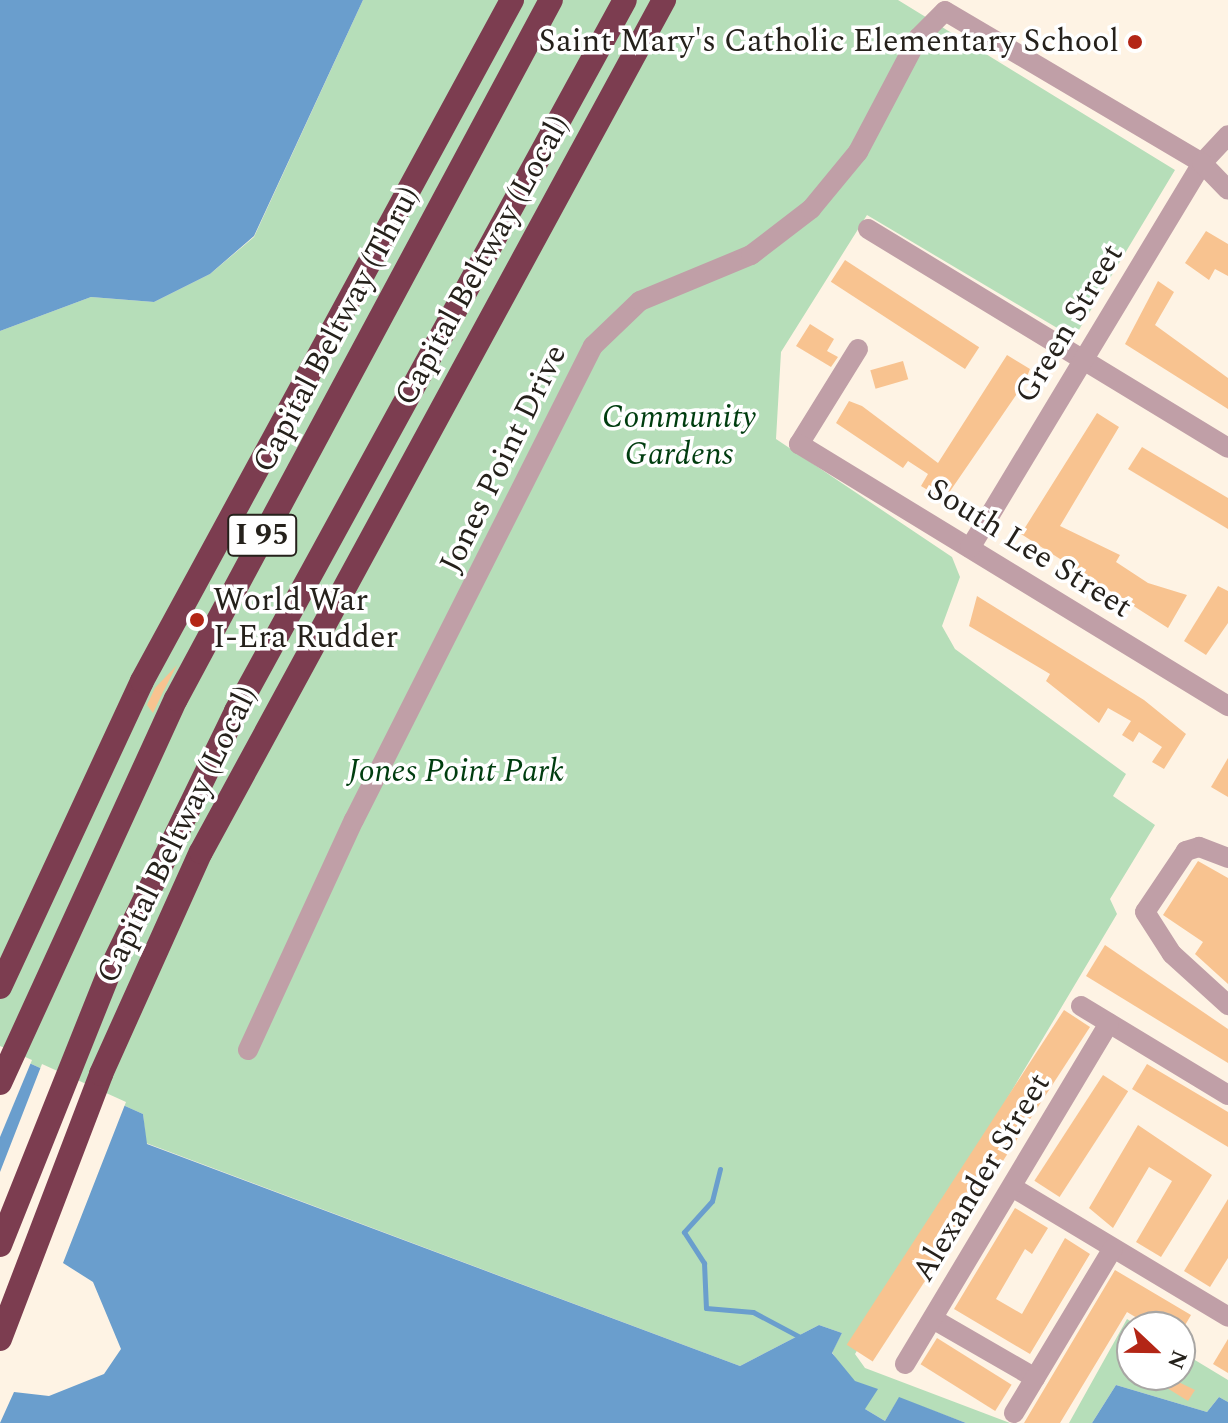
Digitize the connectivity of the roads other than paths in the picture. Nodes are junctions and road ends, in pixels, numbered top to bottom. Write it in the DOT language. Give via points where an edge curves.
graph roads {
  1 [pos="512,0"];
  2 [pos="551,0"];
  3 [pos="625,0"];
  4 [pos="664,0"];
  5 [pos="1228,135"];
  6 [pos="1202,163"];
  7 [pos="1228,171"];
  8 [pos="1228,190"];
  9 [pos="868,229"];
  10 [pos="858,349"];
  11 [pos="1082,362"];
  12 [pos="1228,448"];
  13 [pos="970,548"];
  14 [pos="1228,706"];
  15 [pos="1228,858"];
  16 [pos="0,987"];
  17 [pos="1228,1005"];
  18 [pos="1081,1006"];
  19 [pos="1109,1023"];
  20 [pos="248,1050"];
  21 [pos="0,1083"];
  22 [pos="1228,1095"];
  23 [pos="1012,1187"];
  24 [pos="0,1245"];
  25 [pos="1113,1248"];
  26 [pos="1226,1312"];
  27 [pos="933,1319"];
  28 [pos="0,1339"];
  29 [pos="905,1364"];
  30 [pos="1035,1378"];
  31 [pos="1014,1413"];
  1 -- 16 [label="highway, I 95" via="142,681"];
  2 -- 21 [label="highway, Capital Beltway (Thru) / I 95" via="176,699"];
  3 -- 24 [label="highway, I 95" via="236,711 109,973"];
  4 -- 28 [label="highway, Capital Beltway (Local)" via="201,852 101,1074"];
  5 -- 6 [label="street, Green Street"];
  6 -- 7 [label="street"];
  6 -- 8 [label="street"];
  6 -- 11 [label="street, Green Street"];
  6 -- 20 [label="street, Jones Point Drive" via="945,11 918,38 858,152 811,209 751,255 640,301 593,346 354,820"];
  9 -- 11 [label="street"];
  10 -- 13 [label="street, South Lee Street" via="799,444"];
  11 -- 12 [label="street"];
  11 -- 13 [label="street, Green Street"];
  13 -- 14 [label="street, South Lee Street"];
  15 -- 17 [label="street" via="1199,847 1175,859 1145,912 1149,924"];
  18 -- 19 [label="street"];
  19 -- 22 [label="street"];
  19 -- 23 [label="street, Alexander Street"];
  23 -- 25 [label="street"];
  23 -- 27 [label="street, Alexander Street"];
  25 -- 26 [label="street"];
  25 -- 30 [label="street"];
  27 -- 29 [label="street, Alexander Street"];
  27 -- 30 [label="street"];
  30 -- 31 [label="street"];
}
